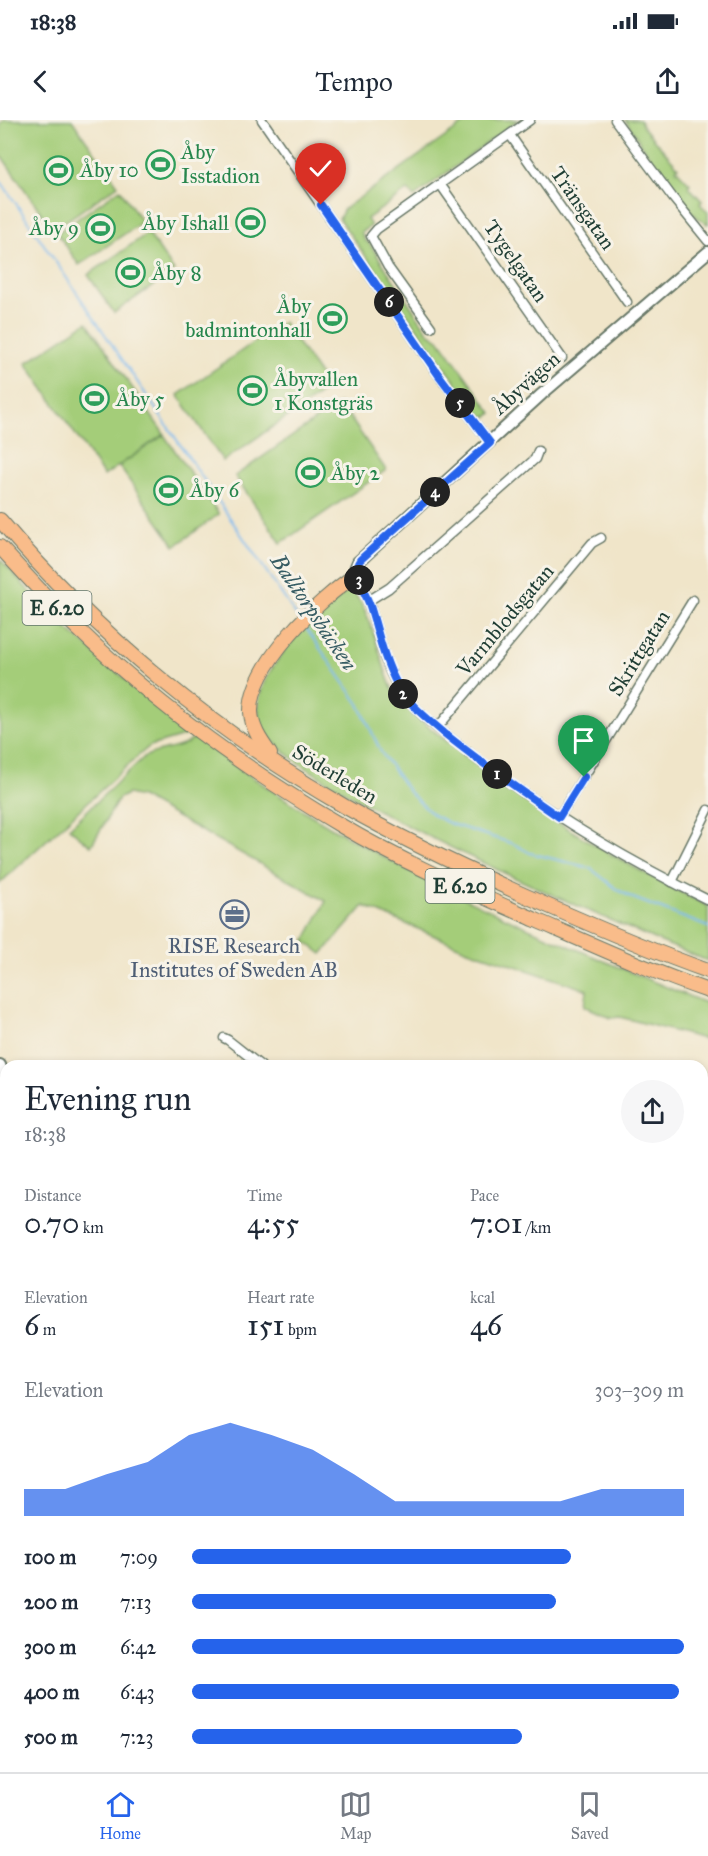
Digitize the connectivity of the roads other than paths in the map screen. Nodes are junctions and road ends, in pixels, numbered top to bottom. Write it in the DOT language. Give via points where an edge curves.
graph roads {
  1 [pos="262,120"];
  2 [pos="530,120"];
  3 [pos="615,120"];
  4 [pos="510,135"];
  5 [pos="440,184"];
  6 [pos="708,241"];
  7 [pos="708,252"];
  8 [pos="627,302"];
  9 [pos="430,327"];
  10 [pos="562,358"];
  11 [pos="490,443"];
  12 [pos="538,452"];
  13 [pos="0,520"];
  14 [pos="601,538"];
  15 [pos="0,547"];
  16 [pos="356,575"];
  17 [pos="693,600"];
  18 [pos="368,601"];
  19 [pos="438,727"];
  20 [pos="276,763"];
  21 [pos="708,810"];
  22 [pos="559,817"];
  23 [pos="672,882"];
  24 [pos="708,900"];
  25 [pos="708,971"];
  26 [pos="708,991"];
  27 [pos="224,1038"];
  28 [pos="253,1060"];
  1 -- 11 [label="street"];
  2 -- 4 [label="street"];
  3 -- 6 [label="street"];
  4 -- 5 [label="street"];
  4 -- 8 [label="street, Tränsgatan"];
  5 -- 9 [label="street" via="371,236"];
  5 -- 10 [label="street, Tygelgatan"];
  7 -- 11 [label="street, Åbyvägen"];
  11 -- 16 [label="street, Åbyvägen" via="360,560"];
  12 -- 18 [label="street" via="535,459 389,588"];
  13 -- 20 [label="highway, Söderleden / E 6.20" via="73,599 136,657 188,701"];
  14 -- 19 [label="street, Varmblodsgatan" via="592,543"];
  15 -- 26 [label="highway, Söderleden / E 6.20" via="76,627 153,695 290,794 384,849 483,897"];
  16 -- 18 [label="street"];
  16 -- 20 [label="highway" via="302,621 268,664 257,686 252,722"];
  17 -- 22 [label="street, Skrittgatan"];
  18 -- 19 [label="street" via="396,683"];
  19 -- 22 [label="street"];
  20 -- 25 [label="highway, Söderleden / E 6.20" via="344,806 444,858"];
  21 -- 23 [label="street"];
  22 -- 23 [label="street"];
  23 -- 24 [label="street"];
  27 -- 28 [label="street"];
}
